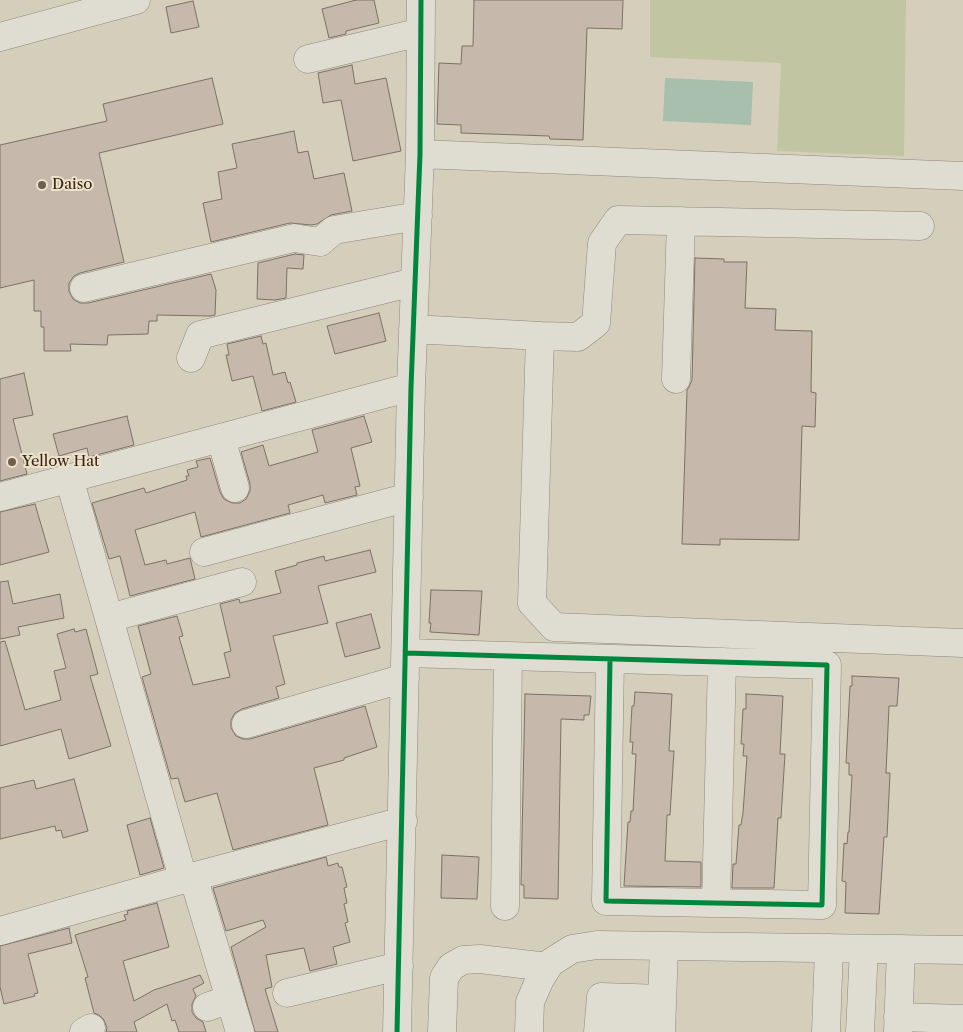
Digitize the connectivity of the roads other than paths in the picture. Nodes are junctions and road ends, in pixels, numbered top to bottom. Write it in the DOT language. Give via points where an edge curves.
graph roads {
  1 [pos="421,0"];
  2 [pos="119,2"];
  3 [pos="421,32"];
  4 [pos="0,37"];
  5 [pos="308,58"];
  6 [pos="420,154"];
  7 [pos="963,176"];
  8 [pos="418,216"];
  9 [pos="681,221"];
  10 [pos="920,226"];
  11 [pos="414,282"];
  12 [pos="84,288"];
  13 [pos="413,329"];
  14 [pos="540,336"];
  15 [pos="191,358"];
  16 [pos="676,379"];
  17 [pos="411,387"];
  18 [pos="220,438"];
  19 [pos="69,478"];
  20 [pos="235,488"];
  21 [pos="0,497"];
  22 [pos="409,497"];
  23 [pos="204,552"];
  24 [pos="242,582"];
  25 [pos="109,618"];
  26 [pos="963,643"];
  27 [pos="508,656"];
  28 [pos="610,659"];
  29 [pos="722,662"];
  30 [pos="406,665"];
  31 [pos="246,724"];
  32 [pos="403,821"];
  33 [pos="188,878"];
  34 [pos="716,903"];
  35 [pos="505,906"];
  36 [pos="0,931"];
  37 [pos="664,947"];
  38 [pos="829,948"];
  39 [pos="864,948"];
  40 [pos="900,949"];
  41 [pos="963,950"];
  42 [pos="399,966"];
  43 [pos="547,967"];
  44 [pos="287,993"];
  45 [pos="661,1018"];
  46 [pos="963,1019"];
  47 [pos="898,1024"];
  48 [pos="240,1032"];
  49 [pos="397,1032"];
  50 [pos="442,1032"];
  51 [pos="529,1032"];
  52 [pos="598,1032"];
  53 [pos="615,1032"];
  54 [pos="826,1032"];
  55 [pos="860,1032"];
  1 -- 3 [label="street"];
  2 -- 4 [label="street"];
  3 -- 5 [label="street"];
  3 -- 6 [label="street"];
  6 -- 7 [label="street"];
  6 -- 8 [label="street"];
  8 -- 11 [label="street"];
  8 -- 12 [label="street" via="334,230 320,242 294,238"];
  9 -- 10 [label="street"];
  9 -- 14 [label="street" via="618,220 602,243 596,323 578,337"];
  9 -- 16 [label="street"];
  11 -- 13 [label="street"];
  11 -- 15 [label="street" via="200,336"];
  13 -- 14 [label="street"];
  13 -- 17 [label="street"];
  14 -- 26 [label="street" via="532,603 554,627"];
  17 -- 18 [label="street"];
  17 -- 22 [label="street"];
  18 -- 19 [label="street"];
  18 -- 20 [label="street"];
  19 -- 21 [label="street"];
  19 -- 25 [label="street"];
  22 -- 23 [label="street"];
  22 -- 30 [label="street"];
  24 -- 25 [label="street"];
  25 -- 33 [label="street" via="181,871"];
  27 -- 28 [label="street"];
  27 -- 30 [label="street"];
  27 -- 35 [label="street"];
  28 -- 29 [label="street"];
  28 -- 34 [label="street" via="606,901"];
  29 -- 34 [label="street"];
  29 -- 34 [label="street" via="827,665 822,905"];
  30 -- 31 [label="street"];
  30 -- 32 [label="street"];
  32 -- 33 [label="street"];
  32 -- 42 [label="street"];
  33 -- 36 [label="street"];
  33 -- 48 [label="street" via="196,886 218,1003"];
  37 -- 38 [label="street"];
  37 -- 43 [label="street" via="597,945 572,949"];
  37 -- 45 [label="street"];
  38 -- 39 [label="street"];
  38 -- 54 [label="street"];
  39 -- 40 [label="street"];
  39 -- 55 [label="street"];
  40 -- 41 [label="street"];
  40 -- 47 [label="street"];
  42 -- 44 [label="street"];
  42 -- 49 [label="street"];
  43 -- 50 [label="street" via="480,959 463,960 451,967 444,978"];
  43 -- 51 [label="street" via="530,1002"];
  45 -- 52 [label="street" via="601,997"];
  45 -- 53 [label="street" via="616,1022"];
  46 -- 47 [label="street"];
}
